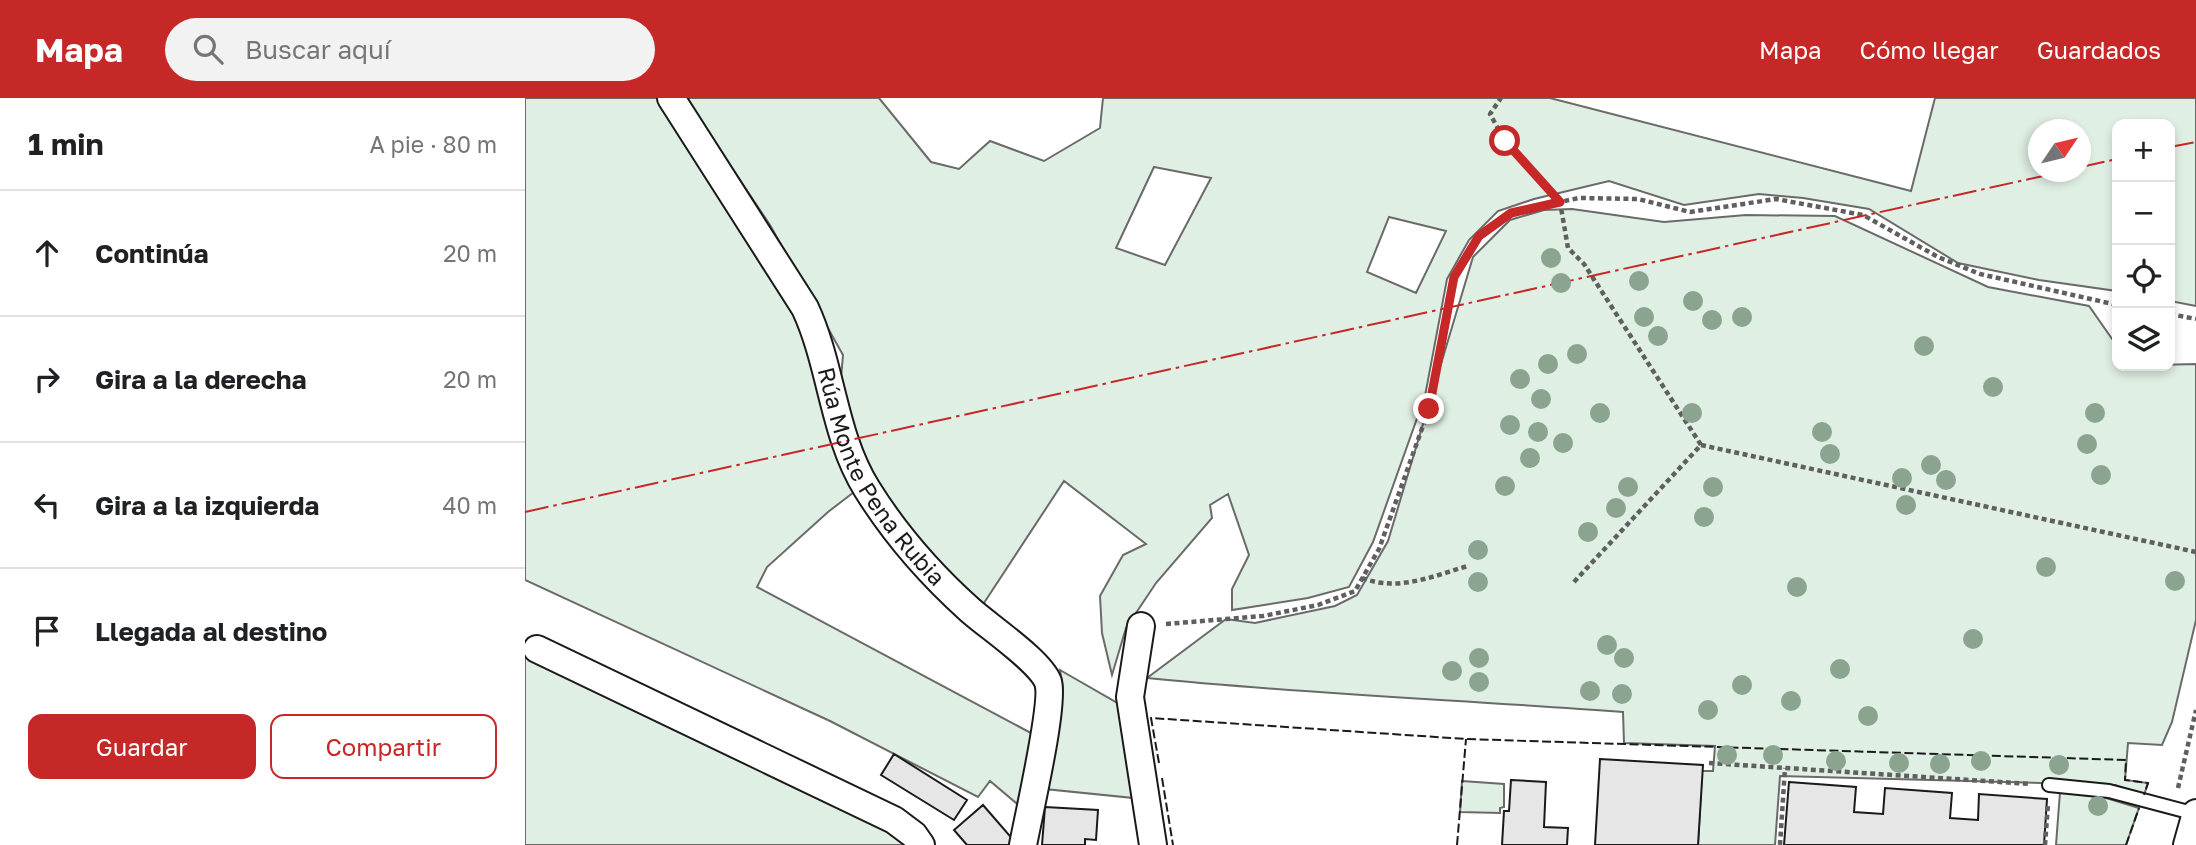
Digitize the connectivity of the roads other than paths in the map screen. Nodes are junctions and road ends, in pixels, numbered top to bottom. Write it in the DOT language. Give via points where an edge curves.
graph roads {
  1 [pos="671,98"];
  2 [pos="1141,626"];
  3 [pos="537,649"];
  4 [pos="2049,785"];
  5 [pos="2188,812"];
  6 [pos="921,845"];
  7 [pos="1024,845"];
  8 [pos="1153,845"];
  9 [pos="2187,845"];
  1 -- 7 [label="street, Rúa Monte Pena Rubia" via="805,309 841,425 866,487 899,535 930,569 1048,682"];
  2 -- 8 [label="street" via="1130,697"];
  3 -- 6 [label="street" via="894,820"];
  4 -- 5 [label="lane" via="2109,791"];
  5 -- 9 [label="street"];
}
